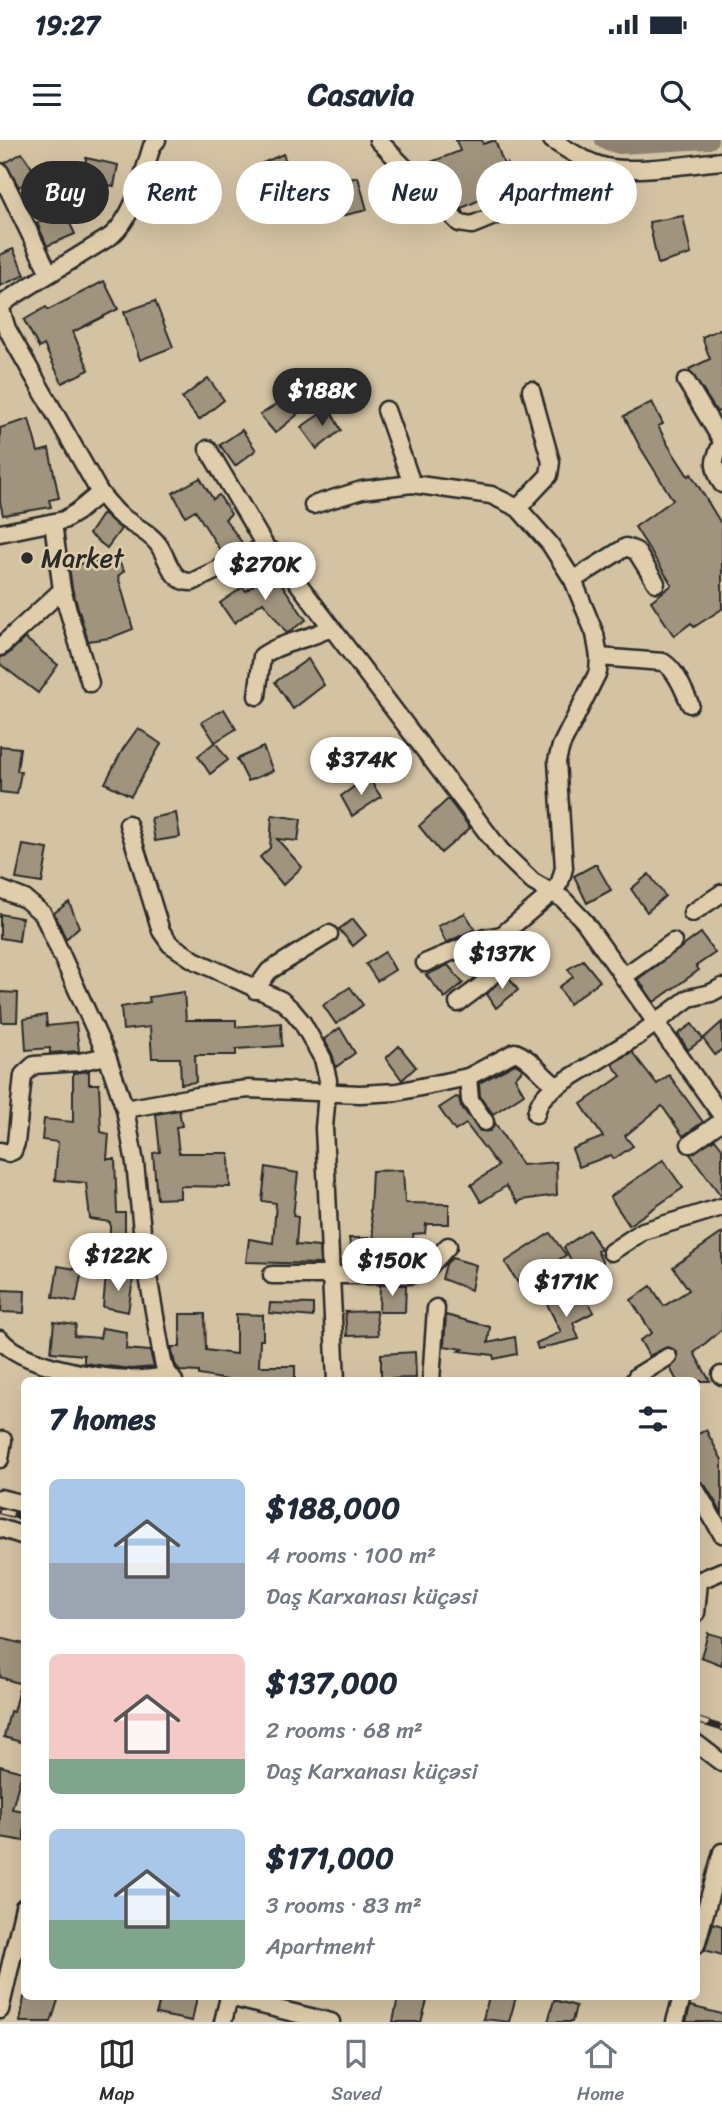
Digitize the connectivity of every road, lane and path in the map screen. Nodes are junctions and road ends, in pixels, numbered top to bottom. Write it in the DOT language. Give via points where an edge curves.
graph roads {
  1 [pos="157,140"];
  2 [pos="379,140"];
  3 [pos="552,140"];
  4 [pos="591,161"];
  5 [pos="722,161"];
  6 [pos="637,167"];
  7 [pos="0,172"];
  8 [pos="476,223"];
  9 [pos="50,273"];
  10 [pos="0,310"];
  11 [pos="686,381"];
  12 [pos="531,390"];
  13 [pos="386,410"];
  14 [pos="722,442"];
  15 [pos="208,449"];
  16 [pos="412,484"];
  17 [pos="722,484"];
  18 [pos="100,493"];
  19 [pos="313,505"];
  20 [pos="518,508"];
  21 [pos="53,523"];
  22 [pos="0,533"];
  23 [pos="267,549"];
  24 [pos="573,580"];
  25 [pos="656,583"];
  26 [pos="62,590"];
  27 [pos="330,628"];
  28 [pos="0,647"];
  29 [pos="599,657"];
  30 [pos="90,683"];
  31 [pos="257,696"];
  32 [pos="690,704"];
  33 [pos="128,824"];
  34 [pos="0,889"];
  35 [pos="553,892"];
  36 [pos="722,893"];
  37 [pos="692,913"];
  38 [pos="329,934"];
  39 [pos="502,935"];
  40 [pos="673,942"];
  41 [pos="425,963"];
  42 [pos="623,977"];
  43 [pos="722,987"];
  44 [pos="255,990"];
  45 [pos="458,1003"];
  46 [pos="656,1022"];
  47 [pos="107,1056"];
  48 [pos="468,1077"];
  49 [pos="557,1086"];
  50 [pos="326,1092"];
  51 [pos="125,1109"];
  52 [pos="536,1114"];
  53 [pos="722,1119"];
  54 [pos="485,1122"];
  55 [pos="690,1144"];
  56 [pos="0,1151"];
  57 [pos="722,1207"];
  58 [pos="448,1246"];
  59 [pos="611,1252"];
  60 [pos="272,1275"];
  61 [pos="330,1276"];
  62 [pos="436,1308"];
  63 [pos="0,1339"];
  64 [pos="668,1357"];
  65 [pos="110,1377"];
  66 [pos="171,1377"];
  67 [pos="336,1377"];
  68 [pos="431,1377"];
  69 [pos="636,1377"];
  70 [pos="4,1440"];
  71 [pos="0,1459"];
  72 [pos="700,1497"];
  73 [pos="0,1498"];
  74 [pos="21,1503"];
  75 [pos="0,1528"];
  76 [pos="722,1534"];
  77 [pos="21,1535"];
  78 [pos="722,1571"];
  79 [pos="700,1581"];
  80 [pos="700,1746"];
  81 [pos="722,1763"];
  82 [pos="722,1852"];
  83 [pos="710,1890"];
  84 [pos="21,1920"];
  85 [pos="700,1929"];
  86 [pos="228,2000"];
  87 [pos="241,2000"];
  88 [pos="681,2000"];
  89 [pos="0,2010"];
  90 [pos="223,2022"];
  91 [pos="331,2022"];
  92 [pos="675,2022"];
  1 -- 9 [label="street" via="122,227"];
  2 -- 8 [label="street" via="460,223"];
  3 -- 4 [label="street"];
  5 -- 6 [label="street"];
  7 -- 9 [label="street"];
  9 -- 10 [label="street"];
  10 -- 18 [label="street"];
  11 -- 14 [label="street"];
  12 -- 20 [label="street" via="551,461 549,475"];
  13 -- 16 [label="street"];
  14 -- 17 [label="street" via="713,460"];
  15 -- 23 [label="street"];
  16 -- 19 [label="street" via="362,490"];
  16 -- 20 [label="street" via="491,495"];
  18 -- 21 [label="street" via="77,512"];
  18 -- 23 [label="street" via="157,543 184,582"];
  20 -- 24 [label="street" via="550,544"];
  21 -- 22 [label="street"];
  21 -- 26 [label="street"];
  23 -- 27 [label="street" via="275,553"];
  24 -- 25 [label="street" via="625,547 636,551"];
  24 -- 29 [label="street" via="595,634"];
  26 -- 28 [label="street"];
  26 -- 30 [label="street"];
  27 -- 31 [label="street" via="262,656"];
  27 -- 35 [label="street" via="501,850 533,882"];
  29 -- 32 [label="street" via="663,662 680,681"];
  29 -- 35 [label="street" via="598,672 557,761 564,869"];
  33 -- 44 [label="street" via="161,931 170,944"];
  34 -- 47 [label="street" via="25,899 43,914"];
  35 -- 39 [label="street"];
  35 -- 42 [label="street" via="574,909"];
  36 -- 37 [label="street"];
  38 -- 44 [label="street" via="269,971"];
  39 -- 41 [label="street"];
  39 -- 45 [label="street" via="505,951 498,968"];
  40 -- 42 [label="street"];
  42 -- 46 [label="street"];
  43 -- 46 [label="street" via="689,998"];
  44 -- 50 [label="street" via="281,1000 302,1022 327,1068"];
  46 -- 49 [label="street"];
  46 -- 53 [label="street"];
  47 -- 51 [label="street"];
  47 -- 56 [label="street" via="29,1068 23,1075 16,1143 8,1153"];
  48 -- 49 [label="street" via="515,1052"];
  48 -- 50 [label="street" via="397,1092"];
  48 -- 54 [label="street" via="470,1100"];
  49 -- 52 [label="street" via="538,1103"];
  50 -- 51 [label="street" via="250,1089"];
  50 -- 61 [label="street"];
  51 -- 66 [label="street" via="152,1304 163,1362"];
  53 -- 55 [label="street"];
  57 -- 59 [label="street" via="643,1231"];
  58 -- 61 [label="street" via="428,1268 410,1275"];
  60 -- 61 [label="street"];
  61 -- 67 [label="street"];
  62 -- 68 [label="street"];
  63 -- 65 [label="street" via="18,1353 46,1364"];
  64 -- 69 [label="street"];
  70 -- 71 [label="street"];
  72 -- 76 [label="street"];
  73 -- 74 [label="street"];
  75 -- 77 [label="street"];
  78 -- 79 [label="street"];
  80 -- 81 [label="street"];
  82 -- 83 [label="street"];
  83 -- 85 [label="street"];
  84 -- 89 [label="street"];
  86 -- 90 [label="street"];
  87 -- 91 [label="street"];
  88 -- 92 [label="street"];
}
